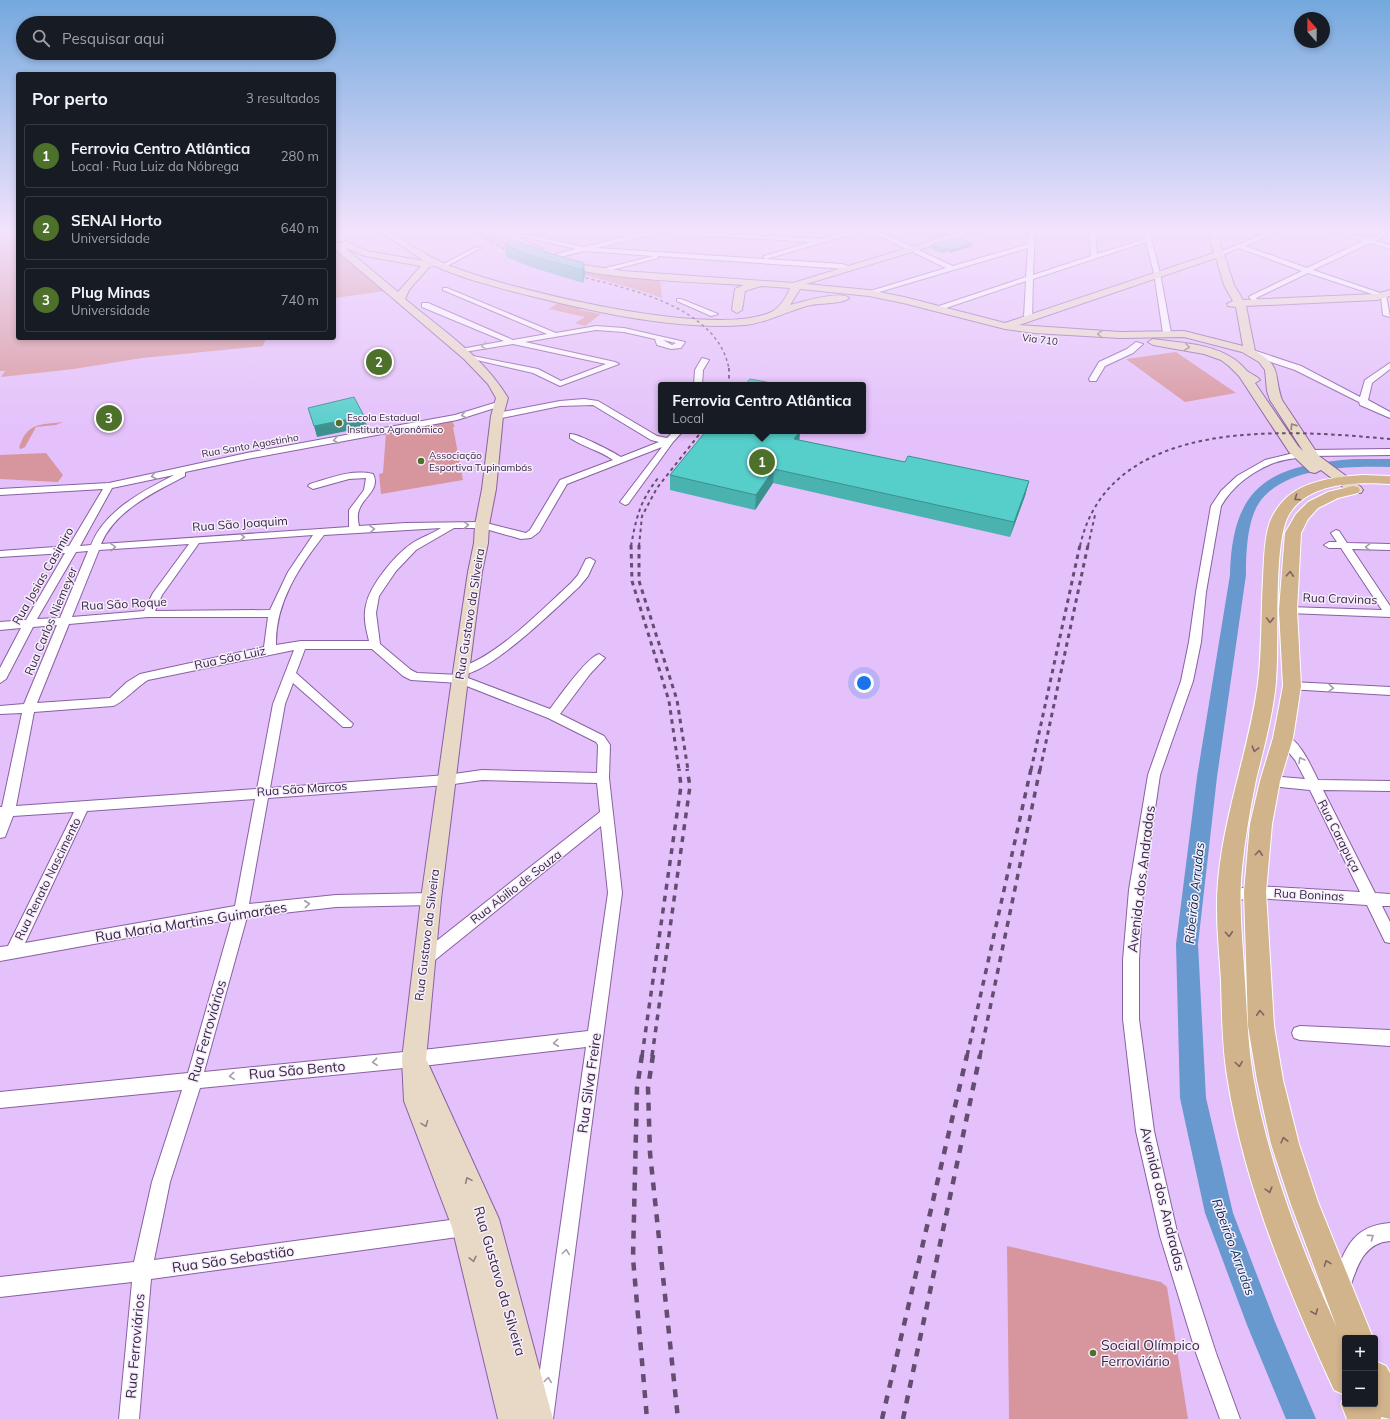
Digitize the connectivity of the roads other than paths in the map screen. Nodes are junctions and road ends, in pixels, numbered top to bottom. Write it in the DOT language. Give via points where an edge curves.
graph roads {
  1 [pos="396,296"];
  2 [pos="398,296"];
  3 [pos="401,296"];
  4 [pos="462,296"];
  5 [pos="545,296"];
  6 [pos="736,296"];
  7 [pos="792,296"];
  8 [pos="884,296"];
  9 [pos="975,296"];
  10 [pos="1029,296"];
  11 [pos="1089,296"];
  12 [pos="1161,296"];
  13 [pos="1233,296"];
  14 [pos="1254,296"];
  15 [pos="1384,296"];
  16 [pos="1388,296"];
  17 [pos="400,300"];
  18 [pos="679,300"];
  19 [pos="1257,303"];
  20 [pos="1236,304"];
  21 [pos="425,305"];
  22 [pos="937,308"];
  23 [pos="737,310"];
  24 [pos="778,311"];
  25 [pos="624,312"];
  26 [pos="714,314"];
  27 [pos="1386,315"];
  28 [pos="1028,317"];
  29 [pos="760,319"];
  30 [pos="1005,326"];
  31 [pos="1167,333"];
  32 [pos="553,334"];
  33 [pos="658,337"];
  34 [pos="510,342"];
  35 [pos="1134,343"];
  36 [pos="1216,343"];
  37 [pos="1250,352"];
  38 [pos="464,354"];
  39 [pos="705,360"];
  40 [pos="480,362"];
  41 [pos="1287,364"];
  42 [pos="1268,365"];
  43 [pos="1390,365"];
  44 [pos="1245,376"];
  45 [pos="1093,380"];
  46 [pos="1273,380"];
  47 [pos="698,382"];
  48 [pos="1363,403"];
  49 [pos="499,410"];
  50 [pos="1390,415"];
  51 [pos="676,434"];
  52 [pos="573,436"];
  53 [pos="668,441"];
  54 [pos="1390,452"];
  55 [pos="1306,456"];
  56 [pos="621,461"];
  57 [pos="195,467"];
  58 [pos="1390,480"];
  59 [pos="1340,483"];
  60 [pos="109,486"];
  61 [pos="313,486"];
  62 [pos="1390,489"];
  63 [pos="0,492"];
  64 [pos="625,502"];
  65 [pos="482,525"];
  66 [pos="451,526"];
  67 [pos="354,530"];
  68 [pos="321,532"];
  69 [pos="1336,533"];
  70 [pos="196,541"];
  71 [pos="1329,545"];
  72 [pos="1346,546"];
  73 [pos="1390,547"];
  74 [pos="96,548"];
  75 [pos="74,549"];
  76 [pos="0,554"];
  77 [pos="590,561"];
  78 [pos="1288,610"];
  79 [pos="274,613"];
  80 [pos="148,614"];
  81 [pos="1390,614"];
  82 [pos="65,621"];
  83 [pos="29,624"];
  84 [pos="0,626"];
  85 [pos="301,645"];
  86 [pos="375,645"];
  87 [pos="270,650"];
  88 [pos="599,658"];
  89 [pos="291,675"];
  90 [pos="461,675"];
  91 [pos="0,679"];
  92 [pos="1292,686"];
  93 [pos="1390,691"];
  94 [pos="29,707"];
  95 [pos="0,710"];
  96 [pos="552,715"];
  97 [pos="347,724"];
  98 [pos="1283,738"];
  99 [pos="603,778"];
  100 [pos="447,780"];
  101 [pos="1270,781"];
  102 [pos="1314,784"];
  103 [pos="1390,786"];
  104 [pos="262,792"];
  105 [pos="83,806"];
  106 [pos="4,812"];
  107 [pos="607,814"];
  108 [pos="0,833"];
  109 [pos="1242,894"];
  110 [pos="431,898"];
  111 [pos="1371,899"];
  112 [pos="1390,900"];
  113 [pos="241,911"];
  114 [pos="1390,937"];
  115 [pos="6,953"];
  116 [pos="425,959"];
  117 [pos="1300,1033"];
  118 [pos="595,1038"];
  119 [pos="1390,1038"];
  120 [pos="414,1059"];
  121 [pos="194,1080"];
  122 [pos="0,1100"];
  123 [pos="465,1227"];
  124 [pos="1390,1232"];
  125 [pos="142,1271"];
  126 [pos="0,1287"];
  127 [pos="1338,1293"];
  128 [pos="1356,1335"];
  129 [pos="1342,1373"];
  130 [pos="1378,1383"];
  131 [pos="1390,1405"];
  132 [pos="1359,1407"];
  133 [pos="129,1419"];
  134 [pos="513,1419"];
  135 [pos="538,1419"];
  136 [pos="543,1419"];
  137 [pos="1230,1419"];
  138 [pos="1365,1419"];
  1 -- 17 [label="main road, Rua Gustavo da Silveira"];
  2 -- 17 [label="main road"];
  3 -- 17 [label="main road"];
  4 -- 32 [label="street"];
  5 -- 25 [label="main road"];
  6 -- 23 [label="main road"];
  7 -- 24 [label="main road"];
  8 -- 22 [label="main road"];
  9 -- 22 [label="street"];
  10 -- 28 [label="street"];
  11 -- 28 [label="main road"];
  12 -- 31 [label="street"];
  13 -- 20 [label="main road"];
  14 -- 19 [label="street"];
  15 -- 19 [label="main road"];
  16 -- 27 [label="street"];
  17 -- 38 [label="main road, Rua Gustavo da Silveira"];
  18 -- 26 [label="street"];
  19 -- 20 [label="main road"];
  20 -- 36 [label="main road" via="1241,337 1239,341 1231,344"];
  20 -- 37 [label="main road"];
  21 -- 34 [label="street"];
  22 -- 30 [label="main road"];
  23 -- 26 [label="main road"];
  23 -- 29 [label="main road" via="744,317"];
  24 -- 29 [label="main road"];
  24 -- 35 [label="main road, Via 710" via="834,298 858,299 881,302 1036,339"];
  25 -- 26 [label="main road"];
  25 -- 29 [label="main road" via="735,323"];
  28 -- 30 [label="main road"];
  35 -- 30 [label="main road, one-way"];
  31 -- 35 [label="main road"];
  31 -- 36 [label="main road" via="1184,334"];
  32 -- 33 [label="street" via="596,328 624,330"];
  32 -- 34 [label="street"];
  34 -- 38 [label="street, one-way"];
  34 -- 40 [label="street"];
  34 -- 40 [label="street" via="615,364 560,384 535,371"];
  35 -- 44 [label="main road, one-way" via="1139,338 1195,348 1218,355 1238,366"];
  35 -- 45 [label="street" via="1102,364"];
  36 -- 37 [label="main road"];
  37 -- 41 [label="street"];
  37 -- 42 [label="main road"];
  38 -- 40 [label="main road, Rua Gustavo da Silveira"];
  39 -- 47 [label="street" via="699,370"];
  40 -- 49 [label="main road, Rua Gustavo da Silveira" via="502,398"];
  41 -- 42 [label="street"];
  41 -- 48 [label="street" via="1311,374"];
  42 -- 46 [label="main road"];
  43 -- 48 [label="street" via="1368,382"];
  44 -- 46 [label="main road" via="1259,381"];
  44 -- 55 [label="main road"];
  55 -- 46 [label="main road, one-way" via="1276,400"];
  48 -- 50 [label="street"];
  49 -- 53 [label="street, Rua Santo Agostinho" via="567,403 595,403 654,438"];
  49 -- 57 [label="street, Rua Santo Agostinho, one-way"];
  49 -- 65 [label="main road, Rua Gustavo da Silveira"];
  51 -- 53 [label="street"];
  52 -- 56 [label="street" via="605,450"];
  53 -- 56 [label="street"];
  53 -- 64 [label="street"];
  54 -- 55 [label="street, Avenida dos Andradas"];
  55 -- 59 [label="main road"];
  55 -- 137 [label="street, Avenida dos Andradas" via="1268,462 1240,478 1224,493 1216,506 1187,681 1154,775 1136,890 1131,960 1131,1019 1145,1131 1169,1236"];
  56 -- 65 [label="street" via="562,483 531,535 521,536"];
  57 -- 60 [label="street, Rua Santo Agostinho, one-way"];
  57 -- 74 [label="street, Rua Carlos Niemeyer" via="133,502 113,518 100,535"];
  58 -- 59 [label="main road"];
  59 -- 62 [label="main road"];
  78 -- 59 [label="main road, one-way" via="1293,533 1301,517 1327,498"];
  59 -- 109 [label="main road, one-way" via="1297,497 1283,510 1278,520 1272,553 1267,679 1262,721 1246,783 1231,866"];
  60 -- 63 [label="street, Rua Santo Agostinho"];
  60 -- 75 [label="street, Rua Josias Casimiro"];
  61 -- 67 [label="street" via="335,479 370,476 370,488 355,508"];
  66 -- 65 [label="street, Rua São Joaquim, one-way"];
  65 -- 90 [label="main road, Rua Gustavo da Silveira"];
  67 -- 66 [label="street, Rua São Joaquim, one-way"];
  66 -- 86 [label="street" via="407,552 379,586 372,597 370,610 370,628"];
  67 -- 68 [label="street, Rua São Joaquim"];
  70 -- 68 [label="street, Rua São Joaquim, one-way"];
  68 -- 79 [label="street" via="304,554"];
  69 -- 72 [label="street"];
  74 -- 70 [label="street, Rua São Joaquim, one-way"];
  70 -- 80 [label="street" via="157,595"];
  71 -- 72 [label="street"];
  73 -- 72 [label="street, one-way"];
  72 -- 81 [label="street"];
  74 -- 75 [label="street, Rua São Joaquim"];
  74 -- 82 [label="street, Rua Carlos Niemeyer"];
  75 -- 76 [label="street, Rua São Joaquim"];
  75 -- 83 [label="street, Rua Josias Casimiro"];
  77 -- 90 [label="street" via="583,576 575,585 503,649"];
  78 -- 81 [label="street, Rua Cravinas"];
  78 -- 92 [label="main road"];
  79 -- 80 [label="street, Rua São Roque"];
  79 -- 87 [label="street" via="269,638"];
  80 -- 82 [label="street, Rua São Roque"];
  82 -- 83 [label="street, Rua São Roque"];
  82 -- 94 [label="street, Rua Carlos Niemeyer"];
  83 -- 84 [label="street, Rua São Roque"];
  83 -- 91 [label="street, Rua Josias Casimiro"];
  85 -- 86 [label="street, Rua São Luiz"];
  85 -- 87 [label="street, Rua São Luiz"];
  85 -- 89 [label="street, Rua Ferroviários"];
  86 -- 90 [label="street" via="401,669 415,677"];
  87 -- 94 [label="street, Rua São Luiz" via="144,677 113,702"];
  88 -- 96 [label="street"];
  89 -- 97 [label="street"];
  89 -- 104 [label="street, Rua Ferroviários" via="280,704"];
  90 -- 96 [label="street"];
  90 -- 100 [label="main road, Rua Gustavo da Silveira"];
  92 -- 93 [label="street, one-way"];
  92 -- 98 [label="main road"];
  94 -- 95 [label="street, Rua São Luiz"];
  94 -- 106 [label="street, Rua Carlos Niemeyer"];
  96 -- 99 [label="street, Rua Silva Freire" via="594,735 604,746"];
  98 -- 101 [label="main road"];
  102 -- 98 [label="street, Rua Carapuça, one-way" via="1300,757"];
  99 -- 100 [label="street, Rua São Marcos" via="482,775"];
  99 -- 107 [label="street, Rua Silva Freire"];
  100 -- 104 [label="street, Rua São Marcos"];
  100 -- 110 [label="main road, Rua Gustavo da Silveira"];
  101 -- 102 [label="street"];
  109 -- 101 [label="main road, one-way"];
  102 -- 103 [label="street"];
  102 -- 111 [label="street, Rua Carapuça"];
  104 -- 105 [label="street, Rua São Marcos"];
  104 -- 113 [label="street, Rua Ferroviários"];
  105 -- 106 [label="street, Rua São Marcos"];
  105 -- 115 [label="street, Rua Renato Nascimento"];
  106 -- 108 [label="street, Rua Carlos Niemeyer"];
  107 -- 116 [label="street, Rua Abilio de Souza"];
  107 -- 118 [label="street, Rua Silva Freire" via="615,893"];
  109 -- 111 [label="street, Rua Boninas"];
  127 -- 109 [label="main road, one-way" via="1285,1144 1270,1080"];
  109 -- 129 [label="main road, one-way" via="1229,925 1238,1063 1247,1113 1274,1207 1324,1335"];
  113 -- 110 [label="street, Rua Maria Martins Guimarães, one-way" via="336,901"];
  110 -- 116 [label="main road, Rua Gustavo da Silveira"];
  111 -- 112 [label="street, Rua Boninas"];
  111 -- 114 [label="street, Rua Carapuça"];
  113 -- 115 [label="street, Rua Maria Martins Guimarães"];
  113 -- 121 [label="street, Rua Ferroviários"];
  116 -- 120 [label="main road, Rua Gustavo da Silveira"];
  117 -- 119 [label="street"];
  118 -- 120 [label="street, Rua São Bento, one-way"];
  136 -- 118 [label="street, Rua Silva Freire, one-way"];
  120 -- 121 [label="street, Rua São Bento, one-way"];
  120 -- 123 [label="main road, Rua Gustavo da Silveira, one-way" via="416,1101"];
  135 -- 120 [label="main road, Rua Gustavo da Silveira, one-way" via="486,1220"];
  121 -- 122 [label="street, Rua São Bento"];
  121 -- 125 [label="street, Rua Ferroviários" via="161,1182"];
  123 -- 125 [label="street, Rua São Sebastião"];
  123 -- 134 [label="main road, Rua Gustavo da Silveira, one-way"];
  127 -- 124 [label="street, one-way" via="1357,1247 1377,1233"];
  125 -- 126 [label="street, Rua São Sebastião"];
  125 -- 133 [label="street, Rua Ferroviários"];
  127 -- 128 [label="main road"];
  130 -- 131 [label="main road"];
  132 -- 138 [label="main road"];
}
